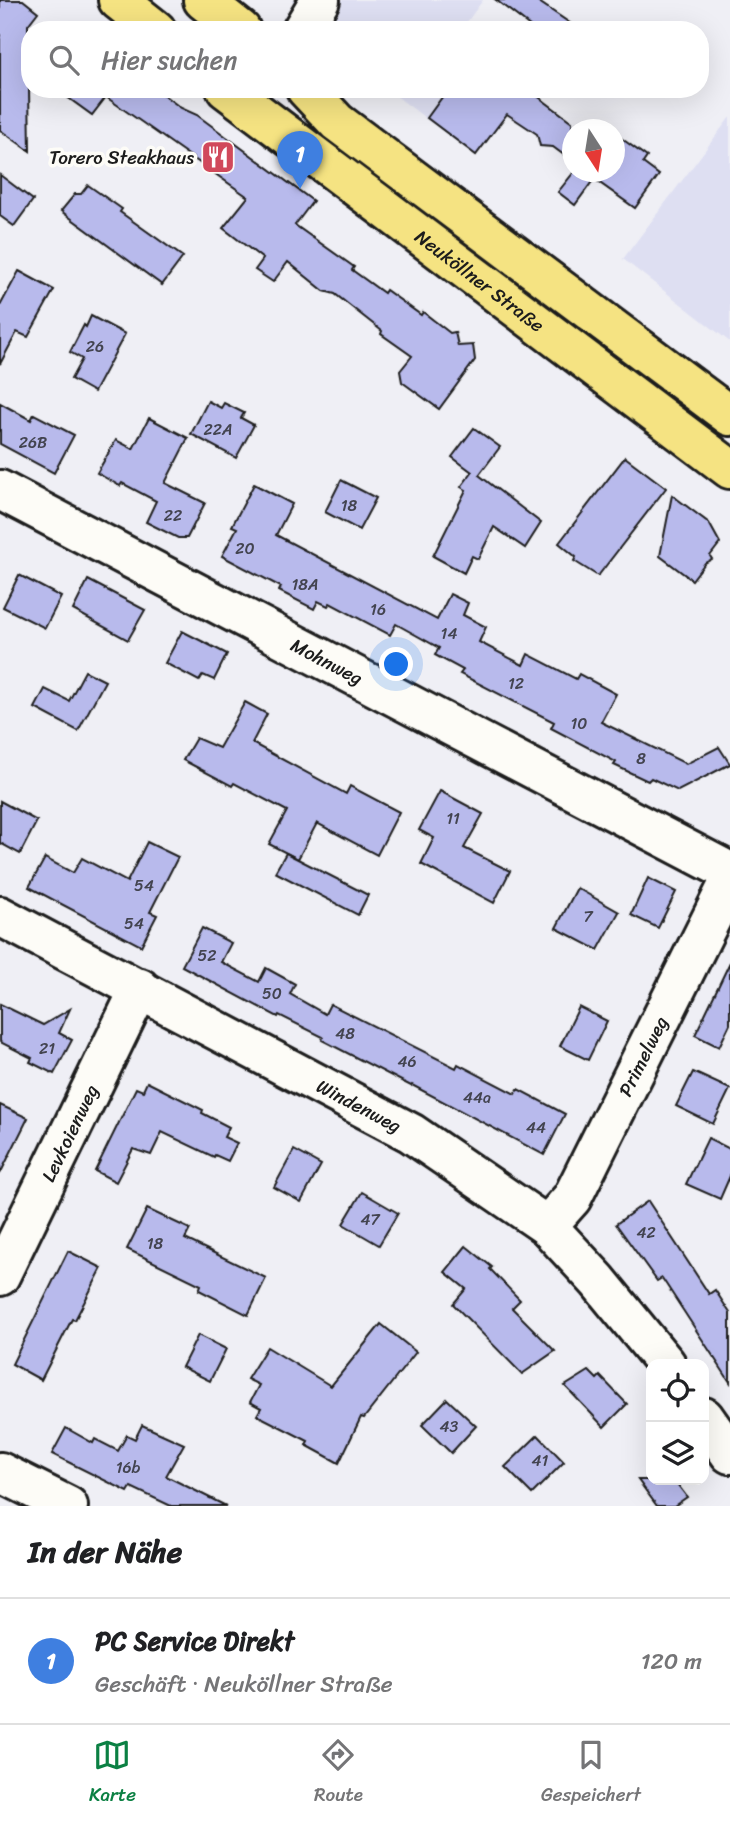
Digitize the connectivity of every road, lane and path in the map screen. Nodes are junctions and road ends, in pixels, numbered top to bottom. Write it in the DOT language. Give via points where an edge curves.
graph roads {
  1 [pos="118,0"];
  2 [pos="203,0"];
  3 [pos="320,0"];
  4 [pos="145,21"];
  5 [pos="230,21"];
  6 [pos="307,21"];
  7 [pos="241,98"];
  8 [pos="314,98"];
  9 [pos="730,416"];
  10 [pos="730,430"];
  11 [pos="686,435"];
  12 [pos="730,469"];
  13 [pos="0,490"];
  14 [pos="730,872"];
  15 [pos="730,881"];
  16 [pos="0,916"];
  17 [pos="140,988"];
  18 [pos="547,1226"];
  19 [pos="0,1276"];
  20 [pos="663,1359"];
  21 [pos="708,1422"];
  22 [pos="730,1454"];
  23 [pos="0,1472"];
  24 [pos="68,1506"];
  1 -- 4 [label="main road"];
  2 -- 5 [label="main road"];
  3 -- 6 [label="street"];
  7 -- 11 [label="main road, Neuköllner Straße"];
  8 -- 9 [label="main road" via="337,122"];
  10 -- 11 [label="street"];
  11 -- 12 [label="main road, Neuköllner Straße"];
  13 -- 14 [label="street, Mohnweg"];
  15 -- 18 [label="street, Primelweg" via="572,1198"];
  16 -- 17 [label="street, Windenweg"];
  17 -- 18 [label="street, Windenweg" via="411,1133"];
  17 -- 19 [label="street, Levkoienweg"];
  18 -- 20 [label="street, Windenweg"];
  21 -- 22 [label="street"];
  23 -- 24 [label="street"];
}
